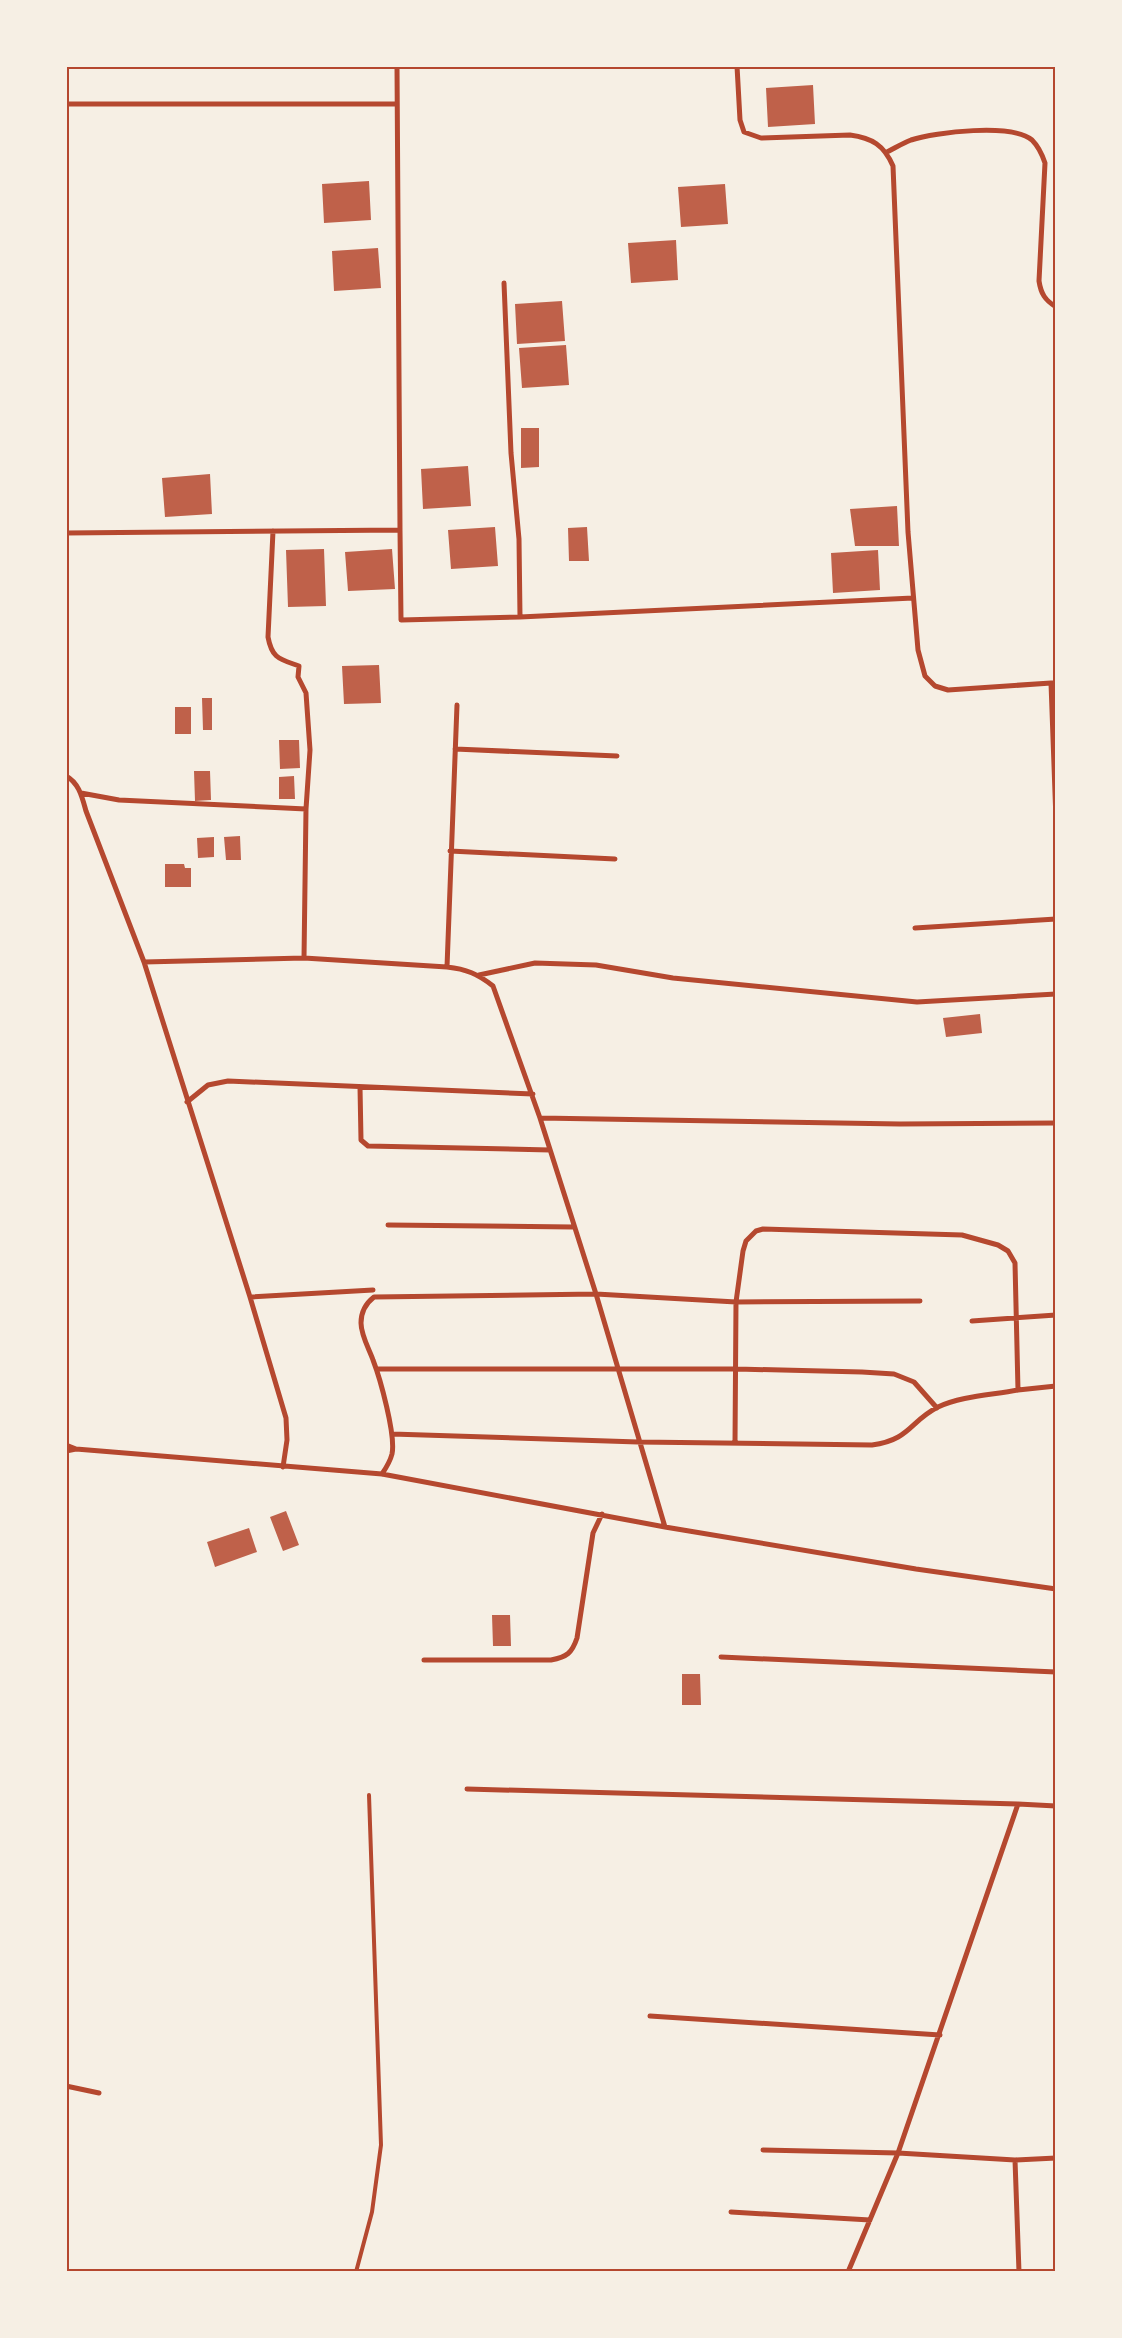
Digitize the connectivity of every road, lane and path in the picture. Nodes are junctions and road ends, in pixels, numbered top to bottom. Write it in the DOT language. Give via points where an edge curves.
graph roads {
  1 [pos="396,66"];
  2 [pos="737,66"];
  3 [pos="66,104"];
  4 [pos="395,104"];
  5 [pos="887,152"];
  6 [pos="504,283"];
  7 [pos="1056,307"];
  8 [pos="400,530"];
  9 [pos="273,531"];
  10 [pos="66,533"];
  11 [pos="913,598"];
  12 [pos="520,617"];
  13 [pos="1053,683"];
  14 [pos="457,705"];
  15 [pos="455,749"];
  16 [pos="617,756"];
  17 [pos="1055,775"];
  18 [pos="66,776"];
  19 [pos="81,793"];
  20 [pos="306,809"];
  21 [pos="1056,820"];
  22 [pos="450,851"];
  23 [pos="615,859"];
  24 [pos="1056,919"];
  25 [pos="915,928"];
  26 [pos="304,958"];
  27 [pos="144,962"];
  28 [pos="447,967"];
  29 [pos="479,975"];
  30 [pos="1056,994"];
  31 [pos="360,1087"];
  32 [pos="533,1094"];
  33 [pos="187,1102"];
  34 [pos="540,1118"];
  35 [pos="1056,1123"];
  36 [pos="550,1150"];
  37 [pos="388,1225"];
  38 [pos="573,1228"];
  39 [pos="373,1290"];
  40 [pos="596,1294"];
  41 [pos="250,1297"];
  42 [pos="736,1302"];
  43 [pos="920,1302"];
  44 [pos="1056,1316"];
  45 [pos="1016,1318"];
  46 [pos="972,1321"];
  47 [pos="377,1369"];
  48 [pos="617,1369"];
  49 [pos="737,1369"];
  50 [pos="1056,1386"];
  51 [pos="1018,1390"];
  52 [pos="937,1408"];
  53 [pos="392,1434"];
  54 [pos="638,1442"];
  55 [pos="735,1443"];
  56 [pos="66,1445"];
  57 [pos="76,1449"];
  58 [pos="66,1451"];
  59 [pos="283,1466"];
  60 [pos="382,1474"];
  61 [pos="602,1514"];
  62 [pos="665,1527"];
  63 [pos="1056,1589"];
  64 [pos="721,1657"];
  65 [pos="424,1660"];
  66 [pos="1056,1672"];
  67 [pos="467,1789"];
  68 [pos="369,1795"];
  69 [pos="1018,1804"];
  70 [pos="1056,1806"];
  71 [pos="650,2016"];
  72 [pos="940,2035"];
  73 [pos="66,2086"];
  74 [pos="98,2094"];
  75 [pos="763,2150"];
  76 [pos="898,2154"];
  77 [pos="1056,2158"];
  78 [pos="1015,2160"];
  79 [pos="731,2212"];
  80 [pos="870,2220"];
  81 [pos="356,2272"];
  82 [pos="848,2272"];
  83 [pos="1019,2272"];
  1 -- 4 [label="street"];
  2 -- 5 [label="street" via="740,120 744,132 761,138 850,135 877,142"];
  3 -- 4 [label="street"];
  4 -- 8 [label="street"];
  5 -- 7 [label="street" via="910,140 934,134 1006,130 1031,139 1040,149 1045,163 1039,281 1041,293"];
  5 -- 11 [label="street" via="895,182"];
  6 -- 12 [label="street" via="510,453 519,539"];
  8 -- 9 [label="street"];
  8 -- 12 [label="street" via="401,620"];
  9 -- 10 [label="street"];
  9 -- 20 [label="street" via="268,638 270,651 278,658 300,666 298,677 306,693 310,750"];
  11 -- 12 [label="street"];
  11 -- 13 [label="street" via="918,650 926,676 935,686 948,690"];
  13 -- 17 [label="street"];
  14 -- 15 [label="street"];
  15 -- 16 [label="street"];
  15 -- 22 [label="street"];
  17 -- 21 [label="street"];
  18 -- 19 [label="street"];
  19 -- 20 [label="street" via="119,800"];
  19 -- 27 [label="street"];
  20 -- 26 [label="street"];
  22 -- 23 [label="street"];
  22 -- 28 [label="street"];
  24 -- 25 [label="street"];
  26 -- 27 [label="street"];
  26 -- 28 [label="street"];
  27 -- 33 [label="street"];
  28 -- 29 [label="street" via="464,968"];
  29 -- 30 [label="street" via="544,963 596,965 673,978 917,1002"];
  29 -- 32 [label="street" via="493,986"];
  31 -- 32 [label="street"];
  31 -- 33 [label="street" via="228,1081 208,1085"];
  31 -- 36 [label="street" via="361,1140 368,1146"];
  32 -- 34 [label="street"];
  33 -- 41 [label="street"];
  34 -- 35 [label="street" via="900,1124"];
  34 -- 36 [label="street"];
  36 -- 38 [label="street"];
  37 -- 38 [label="street"];
  38 -- 40 [label="street"];
  39 -- 41 [label="street"];
  40 -- 42 [label="street"];
  40 -- 47 [label="street" via="374,1297 365,1306 360,1326"];
  40 -- 48 [label="street"];
  41 -- 59 [label="street" via="286,1418"];
  42 -- 43 [label="street"];
  42 -- 45 [label="street" via="743,1251 746,1241 756,1232 774,1228 930,1232 984,1240 1008,1251 1015,1263"];
  42 -- 49 [label="street"];
  44 -- 45 [label="street"];
  45 -- 46 [label="street"];
  45 -- 51 [label="street"];
  47 -- 48 [label="street"];
  47 -- 53 [label="street"];
  48 -- 49 [label="street"];
  48 -- 54 [label="street"];
  49 -- 52 [label="street" via="894,1374 914,1382"];
  49 -- 55 [label="street"];
  50 -- 51 [label="street"];
  51 -- 52 [label="street" via="956,1401"];
  52 -- 55 [label="street" via="906,1433 885,1443"];
  53 -- 54 [label="street"];
  53 -- 60 [label="street" via="392,1452"];
  54 -- 55 [label="street"];
  54 -- 62 [label="street"];
  56 -- 57 [label="street"];
  57 -- 58 [label="street"];
  57 -- 59 [label="street"];
  59 -- 60 [label="street"];
  60 -- 61 [label="street"];
  61 -- 62 [label="street"];
  61 -- 65 [label="street" via="592,1533 573,1652 565,1658 551,1660"];
  62 -- 63 [label="street"];
  64 -- 66 [label="street"];
  67 -- 69 [label="street"];
  68 -- 81 [label="lane" via="381,2145 372,2212"];
  69 -- 70 [label="street"];
  69 -- 72 [label="street"];
  71 -- 72 [label="street"];
  72 -- 76 [label="street"];
  73 -- 74 [label="street"];
  75 -- 76 [label="street"];
  76 -- 78 [label="street"];
  76 -- 80 [label="street"];
  77 -- 78 [label="street"];
  78 -- 83 [label="street"];
  79 -- 80 [label="street"];
  80 -- 82 [label="street"];
}
